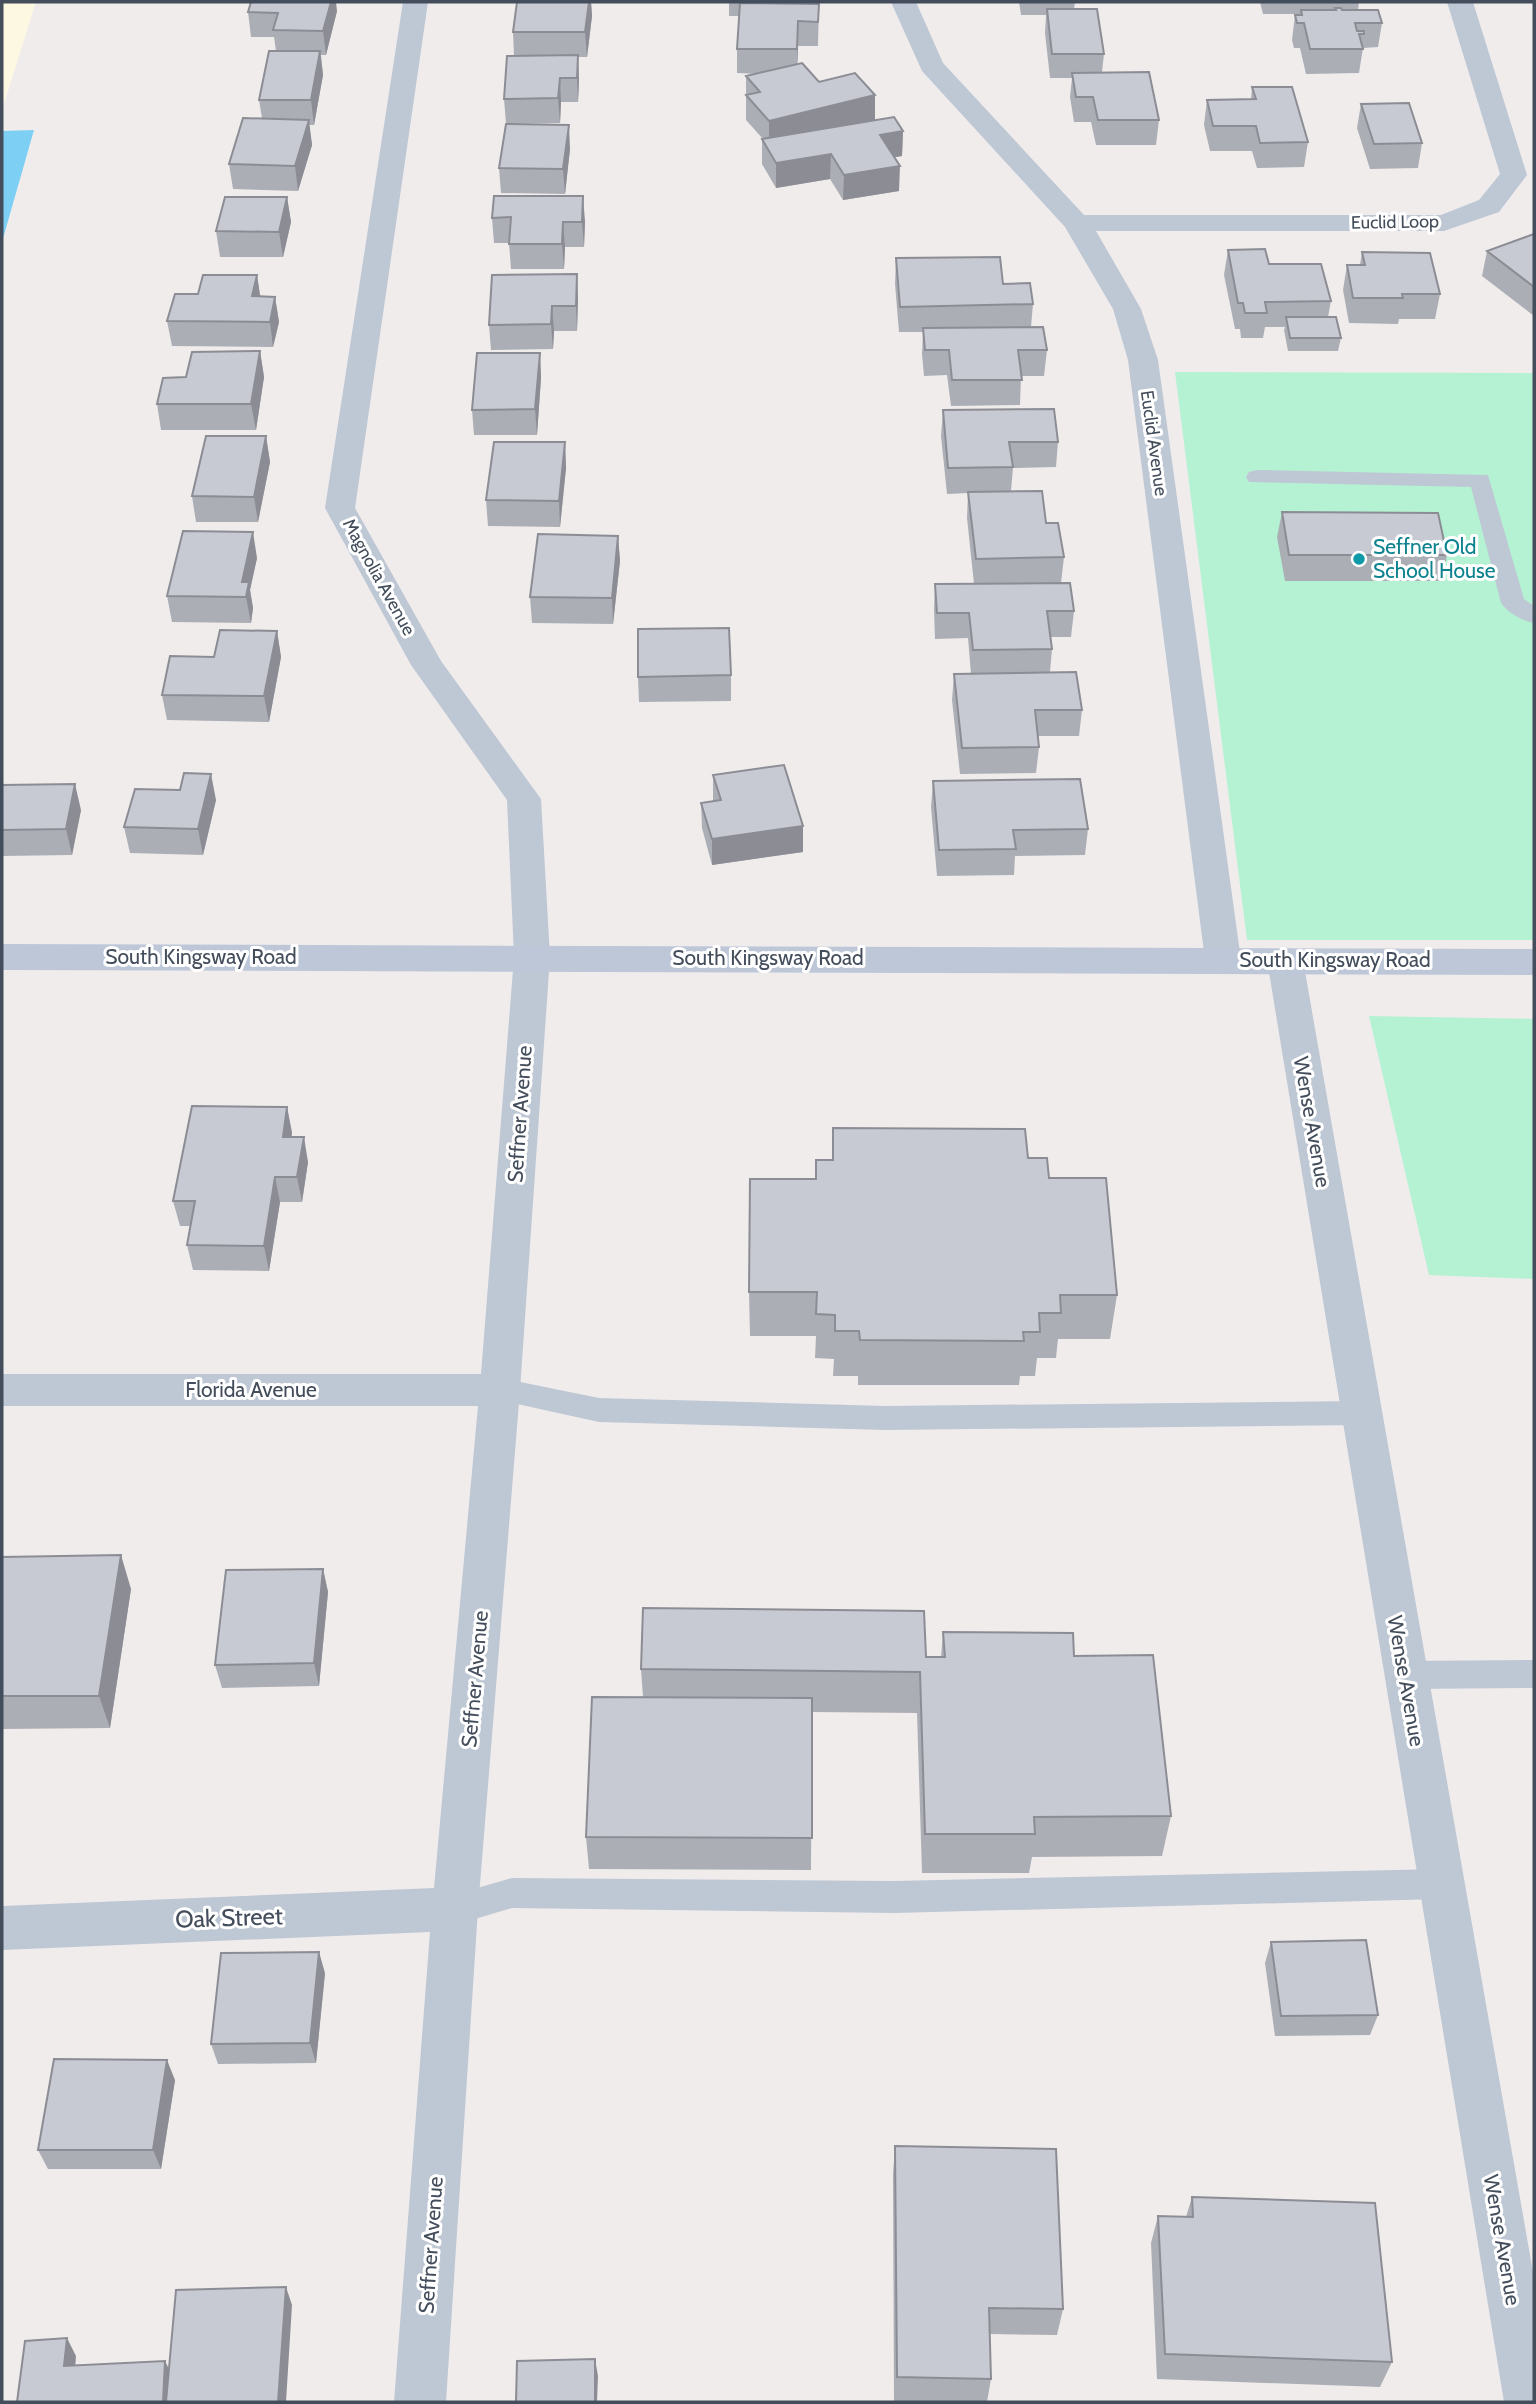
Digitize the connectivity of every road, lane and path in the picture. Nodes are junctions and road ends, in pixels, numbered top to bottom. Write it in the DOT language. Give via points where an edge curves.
graph roads {
  1 [pos="415,2"];
  2 [pos="904,2"];
  3 [pos="1460,2"];
  4 [pos="1077,223"];
  5 [pos="1257,477"];
  6 [pos="1534,617"];
  7 [pos="2,957"];
  8 [pos="532,957"];
  9 [pos="1223,960"];
  10 [pos="1284,960"];
  11 [pos="1534,962"];
  12 [pos="2,1390"];
  13 [pos="500,1390"];
  14 [pos="1361,1413"];
  15 [pos="1534,1674"];
  16 [pos="1406,1675"];
  17 [pos="1441,1884"];
  18 [pos="455,1909"];
  19 [pos="2,1928"];
  20 [pos="420,2402"];
  21 [pos="1530,2402"];
  1 -- 8 [label="street, Magnolia Avenue" via="340,508 428,665 524,799"];
  2 -- 4 [label="street, Euclid Avenue" via="931,66"];
  3 -- 4 [label="street, Euclid Loop" via="1514,175 1489,206 1444,223"];
  4 -- 9 [label="street, Euclid Avenue" via="1127,309 1143,360"];
  5 -- 6 [label="lane" via="1480,480 1513,603"];
  7 -- 8 [label="street, South Kingsway Road"];
  8 -- 9 [label="street, South Kingsway Road"];
  8 -- 13 [label="street, Seffner Avenue"];
  9 -- 10 [label="street, South Kingsway Road"];
  10 -- 11 [label="street, South Kingsway Road"];
  10 -- 14 [label="street, Wense Avenue"];
  12 -- 13 [label="street, Florida Avenue"];
  13 -- 14 [label="lane" via="599,1410 859,1417"];
  13 -- 18 [label="street, Seffner Avenue"];
  14 -- 16 [label="street, Wense Avenue"];
  15 -- 16 [label="lane"];
  16 -- 17 [label="street, Wense Avenue"];
  17 -- 18 [label="lane" via="894,1897 512,1893"];
  17 -- 21 [label="street, Wense Avenue"];
  18 -- 19 [label="street, Oak Street"];
  18 -- 20 [label="street, Seffner Avenue"];
}
